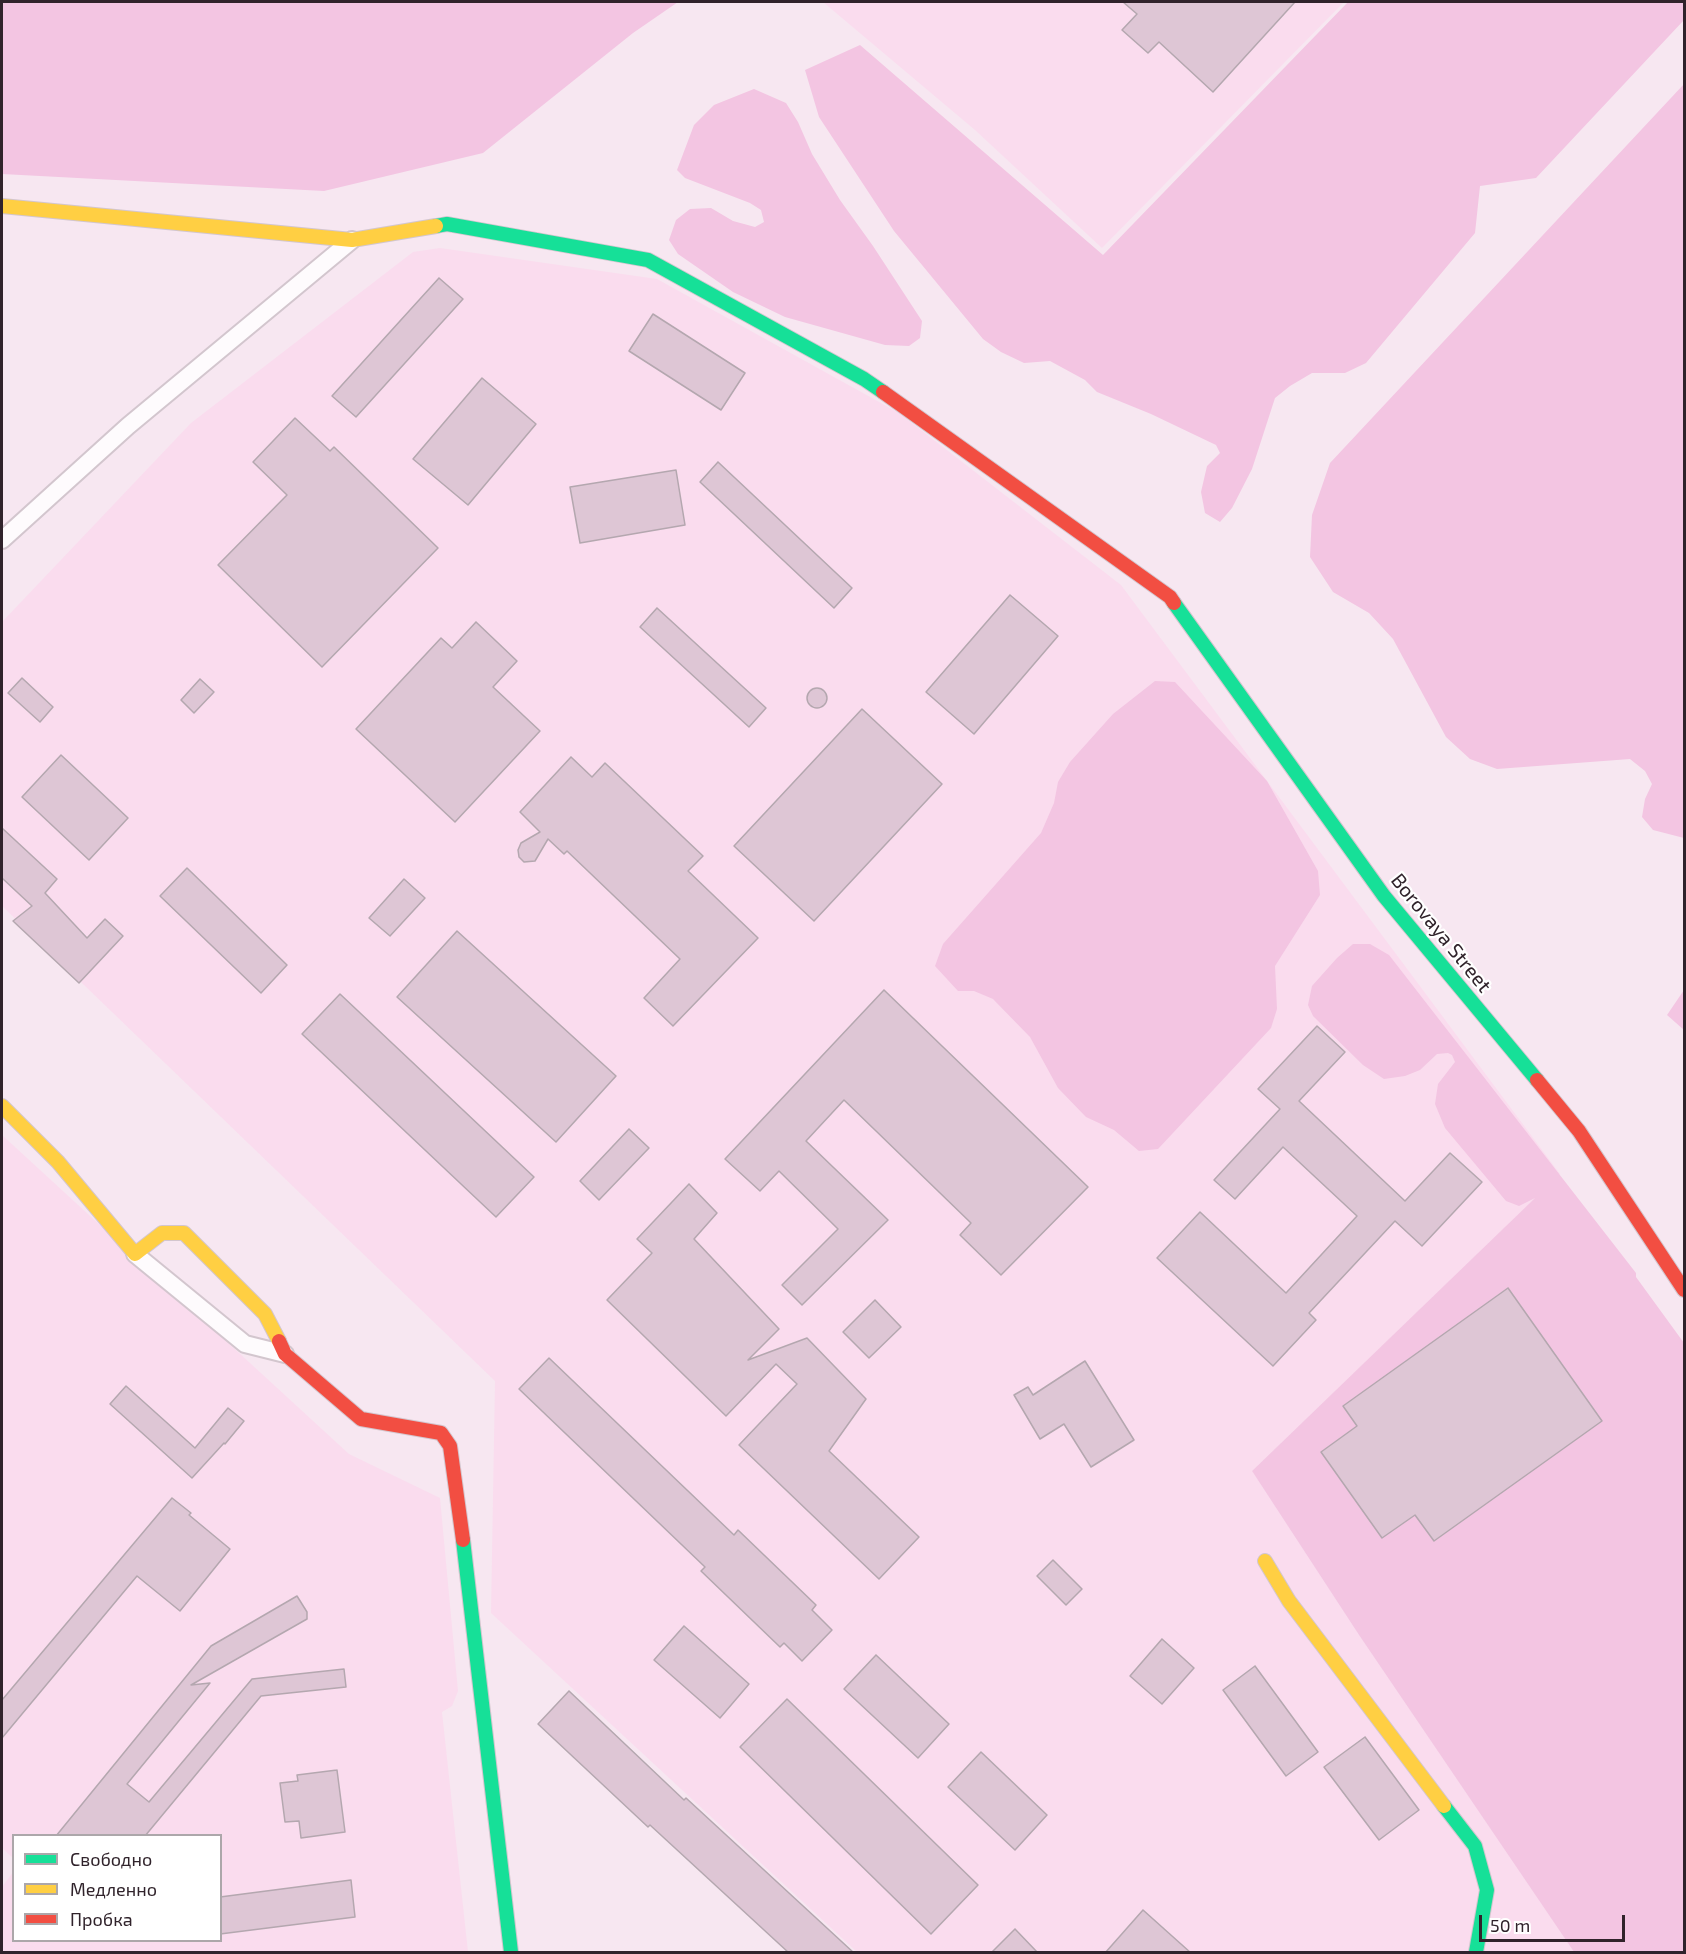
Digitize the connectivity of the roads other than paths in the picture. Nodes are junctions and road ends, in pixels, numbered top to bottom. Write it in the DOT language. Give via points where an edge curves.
graph roads {
  1 [pos="2,206"];
  2 [pos="352,240"];
  3 [pos="2,540"];
  4 [pos="2,1106"];
  5 [pos="135,1254"];
  6 [pos="1684,1290"];
  7 [pos="285,1354"];
  8 [pos="1265,1561"];
  9 [pos="511,1953"];
  10 [pos="1476,1953"];
  1 -- 2 [label="street, Borovaya Street"];
  2 -- 3 [label="street" via="128,426"];
  2 -- 6 [label="street, Borovaya Street" via="447,224 648,260 864,379 1170,597 1384,896 1579,1131"];
  4 -- 5 [label="street" via="58,1162"];
  5 -- 7 [label="street" via="245,1344"];
  5 -- 7 [label="street" via="162,1233 184,1233 265,1314"];
  7 -- 9 [label="street" via="361,1419 441,1433 450,1446"];
  8 -- 10 [label="street" via="1289,1601 1475,1846 1487,1890"];
}
